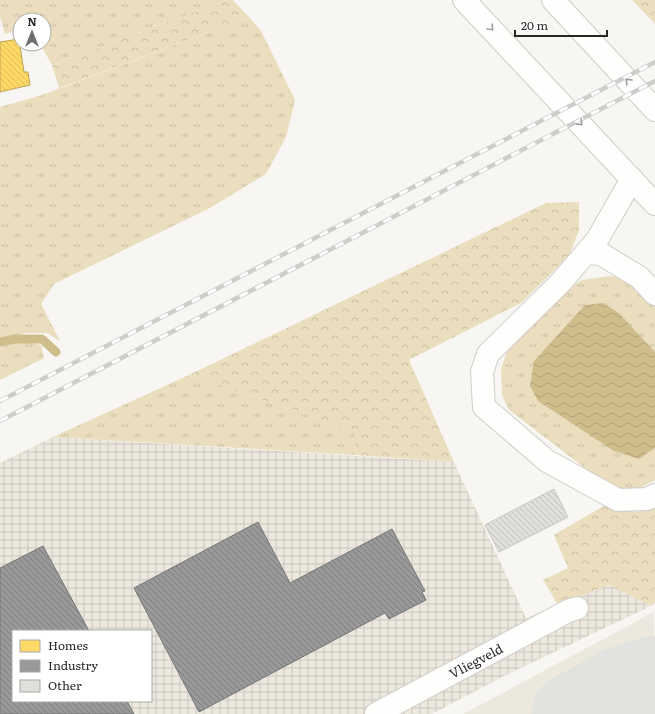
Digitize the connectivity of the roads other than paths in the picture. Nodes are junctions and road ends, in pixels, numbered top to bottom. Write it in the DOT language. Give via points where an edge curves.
graph roads {
  1 [pos="464,0"];
  2 [pos="553,0"];
  3 [pos="655,110"];
  4 [pos="632,179"];
  5 [pos="655,204"];
  6 [pos="586,253"];
  7 [pos="655,294"];
  8 [pos="655,495"];
  9 [pos="577,608"];
  10 [pos="376,714"];
  1 -- 4 [label="main road, one-way"];
  3 -- 2 [label="main road, one-way"];
  4 -- 5 [label="main road"];
  4 -- 6 [label="main road" via="597,240"];
  6 -- 7 [label="main road" via="601,254 639,277"];
  6 -- 8 [label="main road" via="556,288 488,354 482,372 484,407 547,461 618,500 647,499"];
  9 -- 10 [label="main road, Vliegveld"];
}
